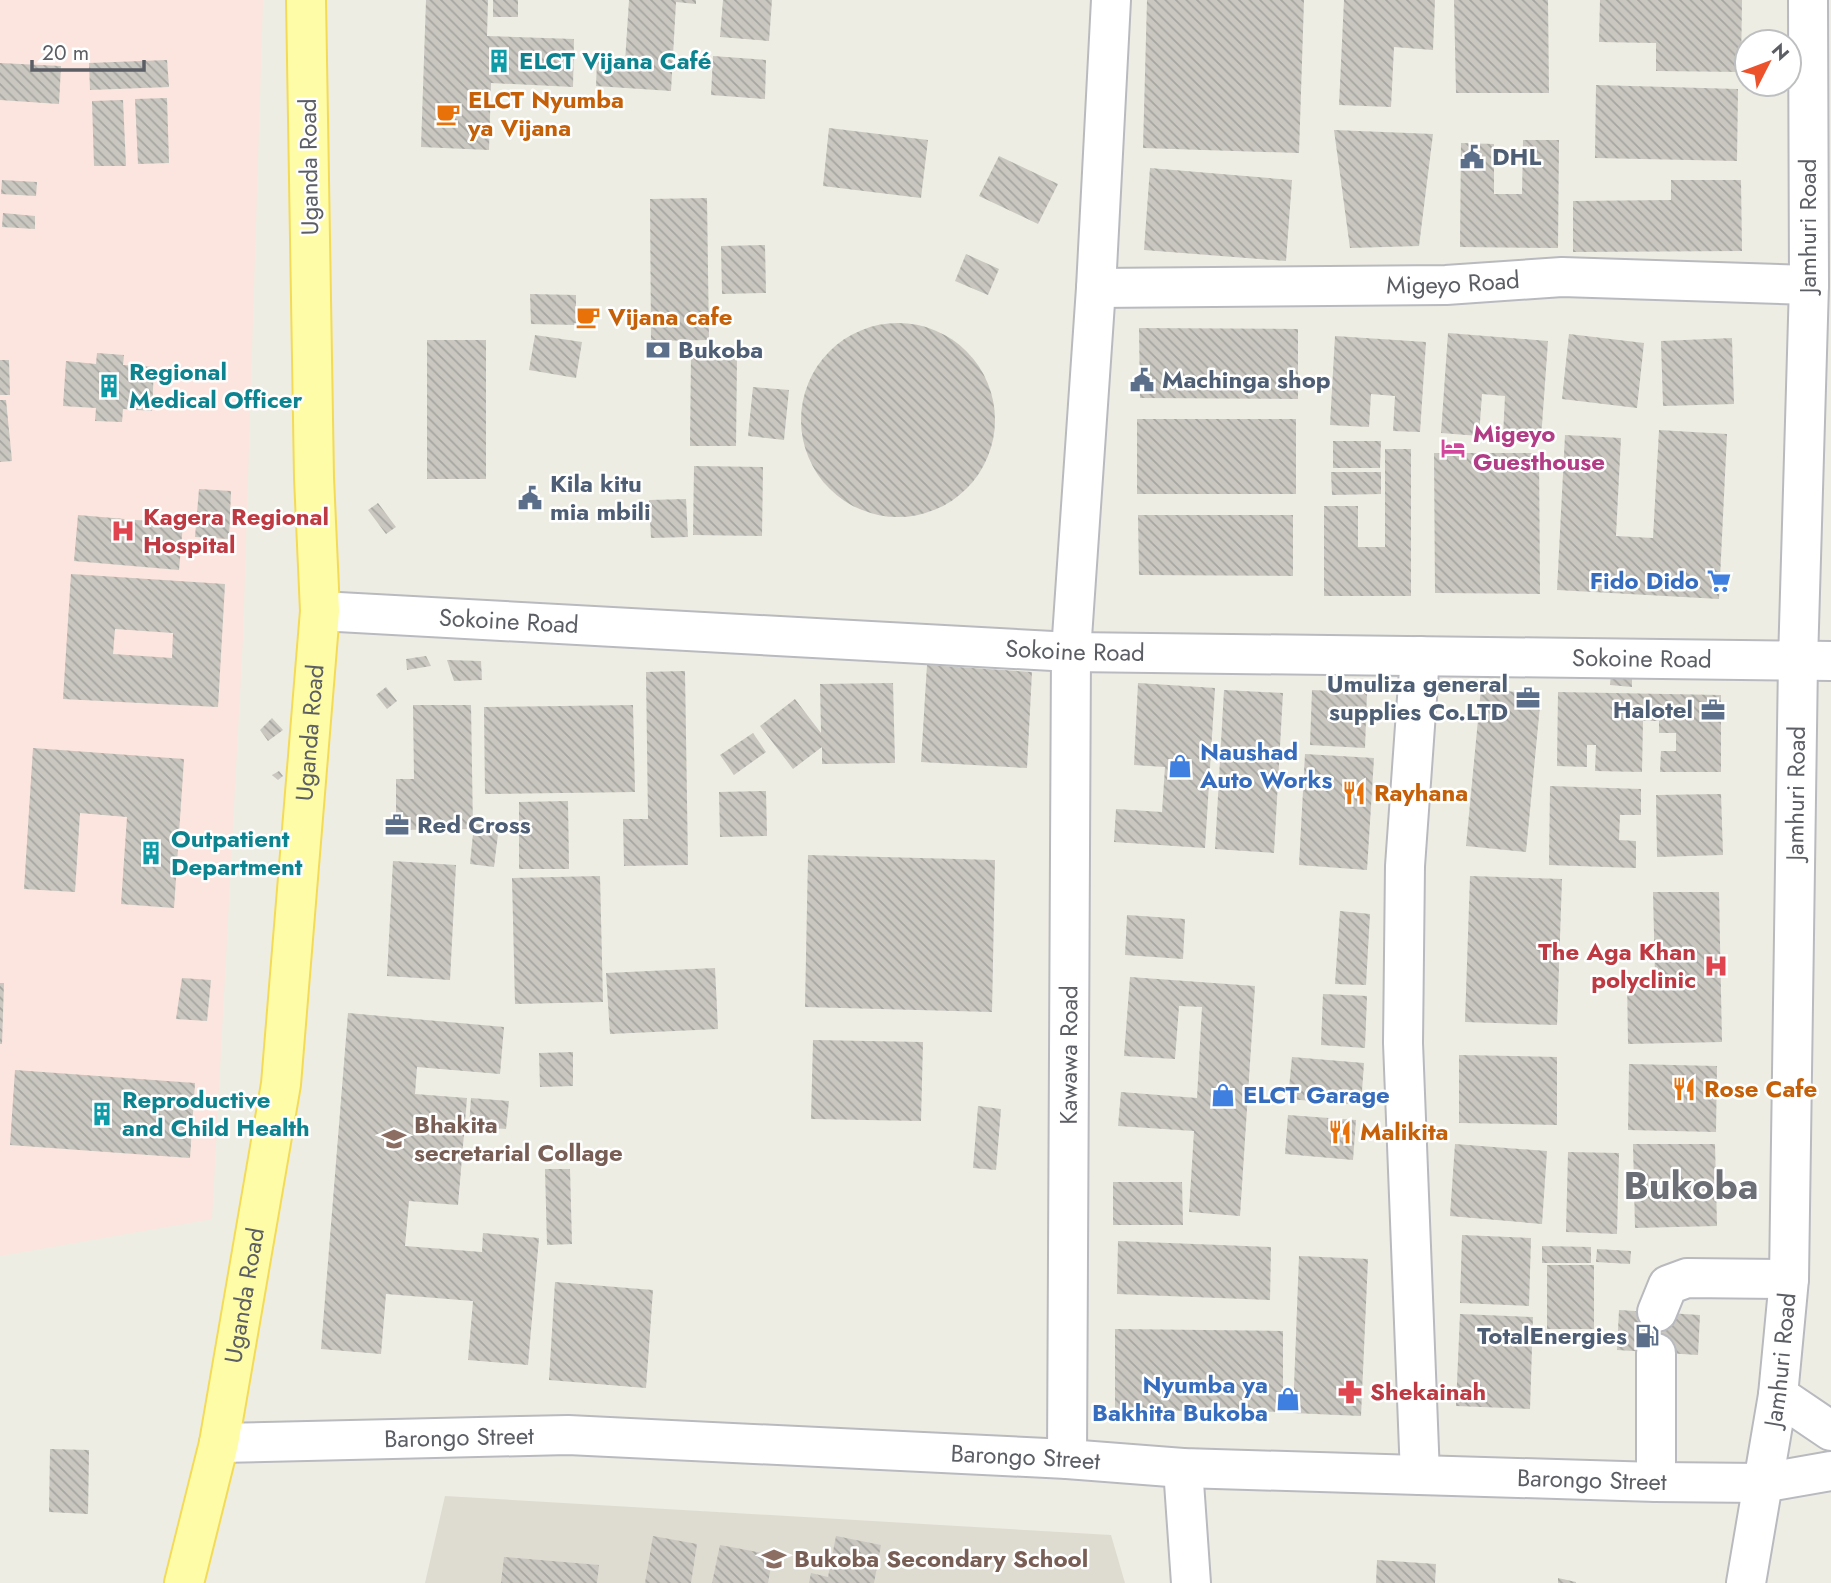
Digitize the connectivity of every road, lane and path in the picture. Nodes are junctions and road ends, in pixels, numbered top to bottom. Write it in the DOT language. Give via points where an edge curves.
graph roads {
  1 [pos="306,0"];
  2 [pos="1111,0"];
  3 [pos="1808,0"];
  4 [pos="1809,285"];
  5 [pos="1096,288"];
  6 [pos="320,611"];
  7 [pos="1072,652"];
  8 [pos="1420,656"];
  9 [pos="1814,661"];
  10 [pos="1789,1279"];
  11 [pos="1657,1312"];
  12 [pos="1656,1353"];
  13 [pos="1778,1395"];
  14 [pos="1831,1431"];
  15 [pos="219,1443"];
  16 [pos="1067,1458"];
  17 [pos="1183,1468"];
  18 [pos="1831,1471"];
  19 [pos="1420,1475"];
  20 [pos="1656,1482"];
  21 [pos="1762,1483"];
  22 [pos="184,1583"];
  23 [pos="1191,1583"];
  24 [pos="1746,1583"];
  1 -- 6 [label="main road, Uganda Road"];
  2 -- 5 [label="street, Kawawa Road"];
  3 -- 4 [label="street, Jamhuri Road"];
  4 -- 5 [label="street, Migeyo Road" via="1562,277 1446,285"];
  4 -- 9 [label="street, Jamhuri Road"];
  5 -- 7 [label="street, Kawawa Road"];
  6 -- 7 [label="street, Sokoine Road"];
  6 -- 15 [label="main road, Uganda Road" via="281,1084"];
  7 -- 8 [label="street, Sokoine Road"];
  7 -- 16 [label="street, Kawawa Road"];
  8 -- 9 [label="street, Sokoine Road"];
  8 -- 19 [label="street" via="1405,866 1403,1043"];
  9 -- 10 [label="street, Jamhuri Road"];
  10 -- 11 [label="street" via="1687,1278 1668,1285"];
  10 -- 13 [label="street, Jamhuri Road"];
  12 -- 20 [label="street"];
  13 -- 14 [label="street"];
  13 -- 21 [label="street, Jamhuri Road"];
  15 -- 16 [label="street, Barongo Street" via="568,1435"];
  15 -- 22 [label="main road, Uganda Road"];
  16 -- 17 [label="street, Barongo Street"];
  17 -- 19 [label="street, Barongo Street"];
  17 -- 23 [label="street"];
  18 -- 21 [label="street, Barongo Street"];
  19 -- 20 [label="street, Barongo Street"];
  20 -- 21 [label="street, Barongo Street"];
  21 -- 24 [label="street, Jamhuri Road"];
}
